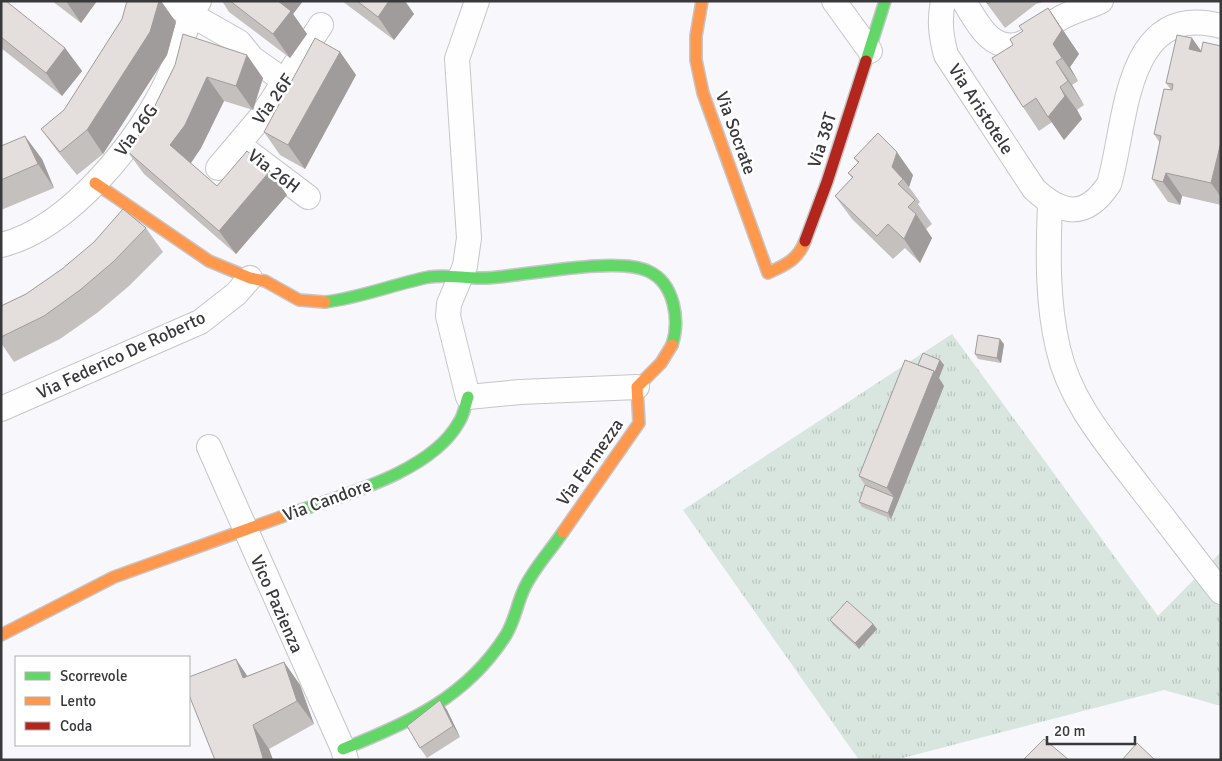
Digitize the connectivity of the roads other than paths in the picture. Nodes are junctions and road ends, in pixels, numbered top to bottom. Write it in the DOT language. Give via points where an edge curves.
graph roads {
  1 [pos="167,1"];
  2 [pos="477,1"];
  3 [pos="702,1"];
  4 [pos="834,1"];
  5 [pos="885,1"];
  6 [pos="943,1"];
  7 [pos="964,1"];
  8 [pos="1101,1"];
  9 [pos="194,8"];
  10 [pos="321,25"];
  11 [pos="1221,26"];
  12 [pos="870,51"];
  13 [pos="286,82"];
  14 [pos="239,146"];
  15 [pos="218,168"];
  16 [pos="96,183"];
  17 [pos="308,197"];
  18 [pos="1050,205"];
  19 [pos="1,246"];
  20 [pos="768,273"];
  21 [pos="461,277"];
  22 [pos="250,278"];
  23 [pos="637,387"];
  24 [pos="468,397"];
  25 [pos="1,409"];
  26 [pos="209,448"];
  27 [pos="244,530"];
  28 [pos="1221,592"];
  29 [pos="1,635"];
  30 [pos="344,754"];
  1 -- 9 [label="street"];
  2 -- 21 [label="street" via="457,59 469,238"];
  3 -- 20 [label="street, Via Socrate" via="696,60 703,93"];
  4 -- 12 [label="street"];
  5 -- 12 [label="street, Via 38T"];
  6 -- 18 [label="street, Via Aristotele" via="940,20 946,55 1034,189"];
  7 -- 8 [label="street" via="986,35 1007,45 1020,44 1059,19"];
  9 -- 13 [label="street" via="239,42 252,58"];
  9 -- 16 [label="street, Via 26G" via="177,60 157,102"];
  10 -- 13 [label="street, Via 26F"];
  11 -- 18 [label="street" via="1194,22 1179,24 1148,46 1129,85 1109,184 1092,204 1079,209"];
  12 -- 20 [label="street, Via 38T" via="804,244 790,263"];
  13 -- 14 [label="street, Via 26F"];
  14 -- 15 [label="street, Via 26F"];
  14 -- 17 [label="street, Via 26H"];
  16 -- 19 [label="street, Via 26G" via="38,231"];
  16 -- 22 [label="street" via="209,261"];
  18 -- 28 [label="street" via="1048,238 1053,321 1070,384 1083,412 1104,441"];
  21 -- 22 [label="street" via="445,275 333,301 316,302 299,300 265,281"];
  21 -- 23 [label="street" via="623,266 647,270 672,300 676,326 668,355"];
  21 -- 24 [label="street" via="449,304 448,316"];
  22 -- 25 [label="street, Via Federico De Roberto" via="236,294 200,322"];
  23 -- 24 [label="street"];
  23 -- 30 [label="street, Via Fermezza" via="639,423 524,588 515,618 487,660 458,689 405,724"];
  24 -- 27 [label="street, Via Candore" via="459,422 447,439 430,454 380,481"];
  26 -- 27 [label="street, Vico Pazienza"];
  27 -- 29 [label="street, Via Candore" via="114,577"];
  27 -- 30 [label="street, Vico Pazienza"];
}
